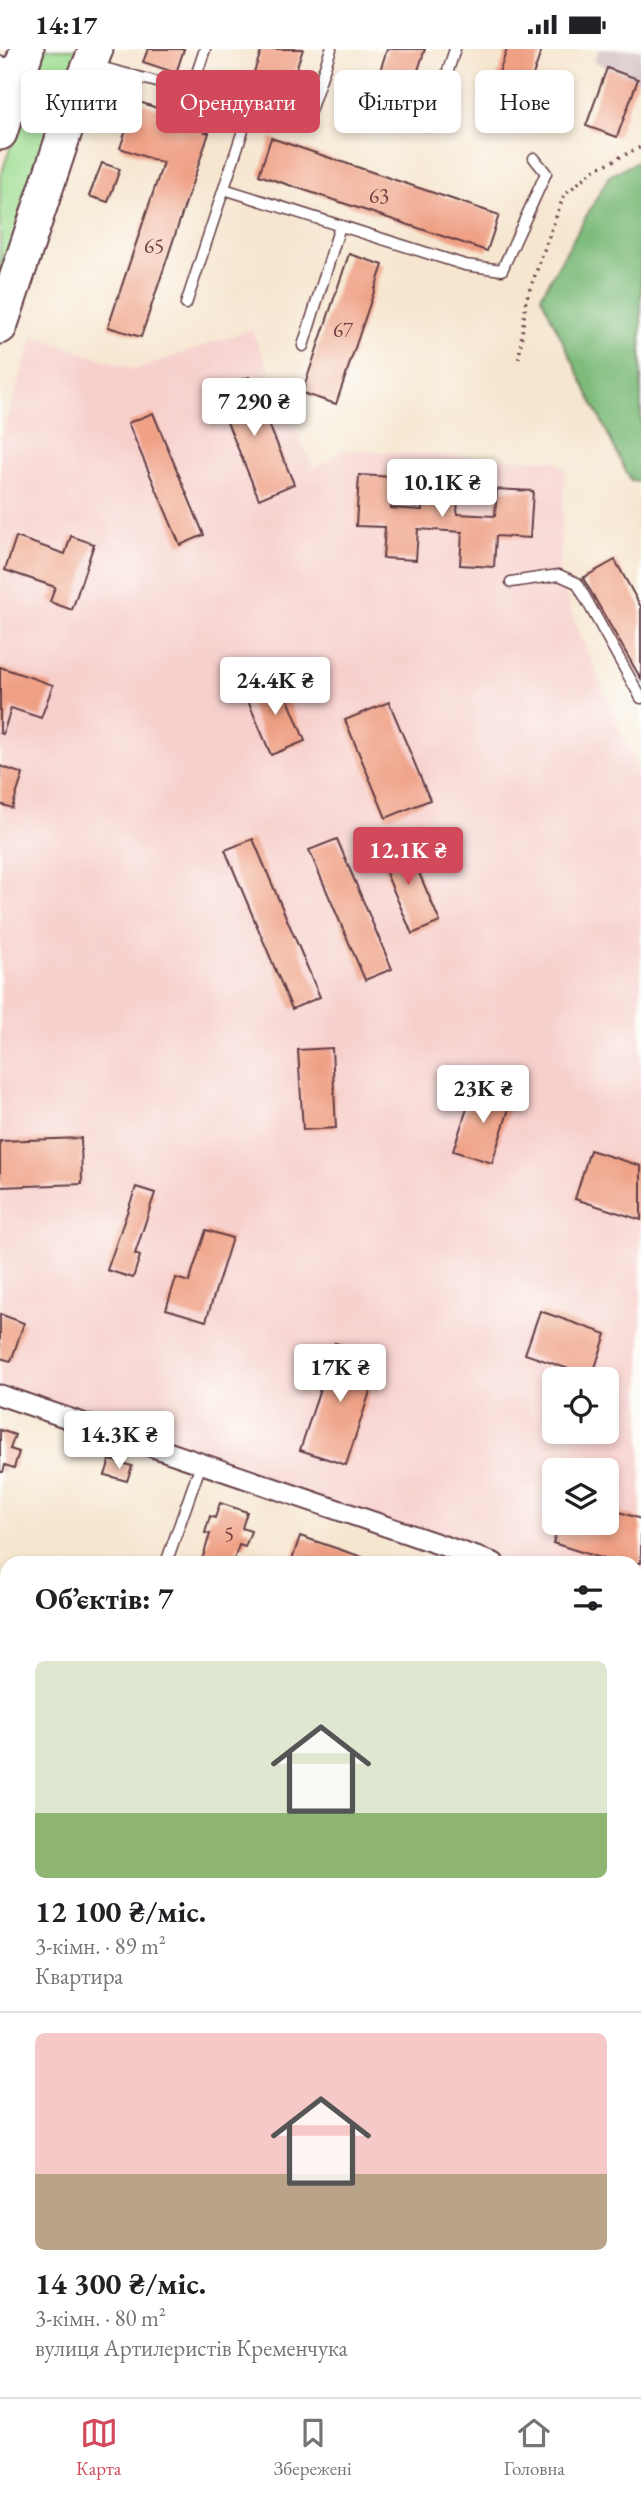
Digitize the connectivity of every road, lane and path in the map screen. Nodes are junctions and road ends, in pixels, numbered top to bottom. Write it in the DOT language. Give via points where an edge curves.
graph roads {
  1 [pos="205,49"];
  2 [pos="331,49"];
  3 [pos="454,49"];
  4 [pos="92,57"];
  5 [pos="16,62"];
  6 [pos="198,70"];
  7 [pos="447,70"];
  8 [pos="156,79"];
  9 [pos="320,81"];
  10 [pos="0,133"];
  11 [pos="242,133"];
  12 [pos="641,147"];
  13 [pos="534,157"];
  14 [pos="223,189"];
  15 [pos="340,226"];
  16 [pos="186,303"];
  17 [pos="0,327"];
  18 [pos="303,347"];
  19 [pos="519,359"];
  20 [pos="511,582"];
  21 [pos="641,698"];
  22 [pos="0,1395"];
  23 [pos="201,1464"];
  24 [pos="168,1556"];
  25 [pos="473,1556"];
  1 -- 6 [label="lane"];
  2 -- 9 [label="lane"];
  3 -- 7 [label="lane"];
  4 -- 8 [label="lane"];
  4 -- 17 [label="highway"];
  5 -- 10 [label="highway"];
  11 -- 14 [label="lane"];
  12 -- 19 [label="path" via="594,170 564,195 526,300"];
  13 -- 15 [label="lane" via="546,173 502,270 465,265"];
  14 -- 15 [label="lane"];
  14 -- 16 [label="lane"];
  15 -- 18 [label="lane"];
  20 -- 21 [label="lane" via="559,575 577,583"];
  22 -- 23 [label="street"];
  23 -- 24 [label="lane"];
  23 -- 25 [label="street"];
}
